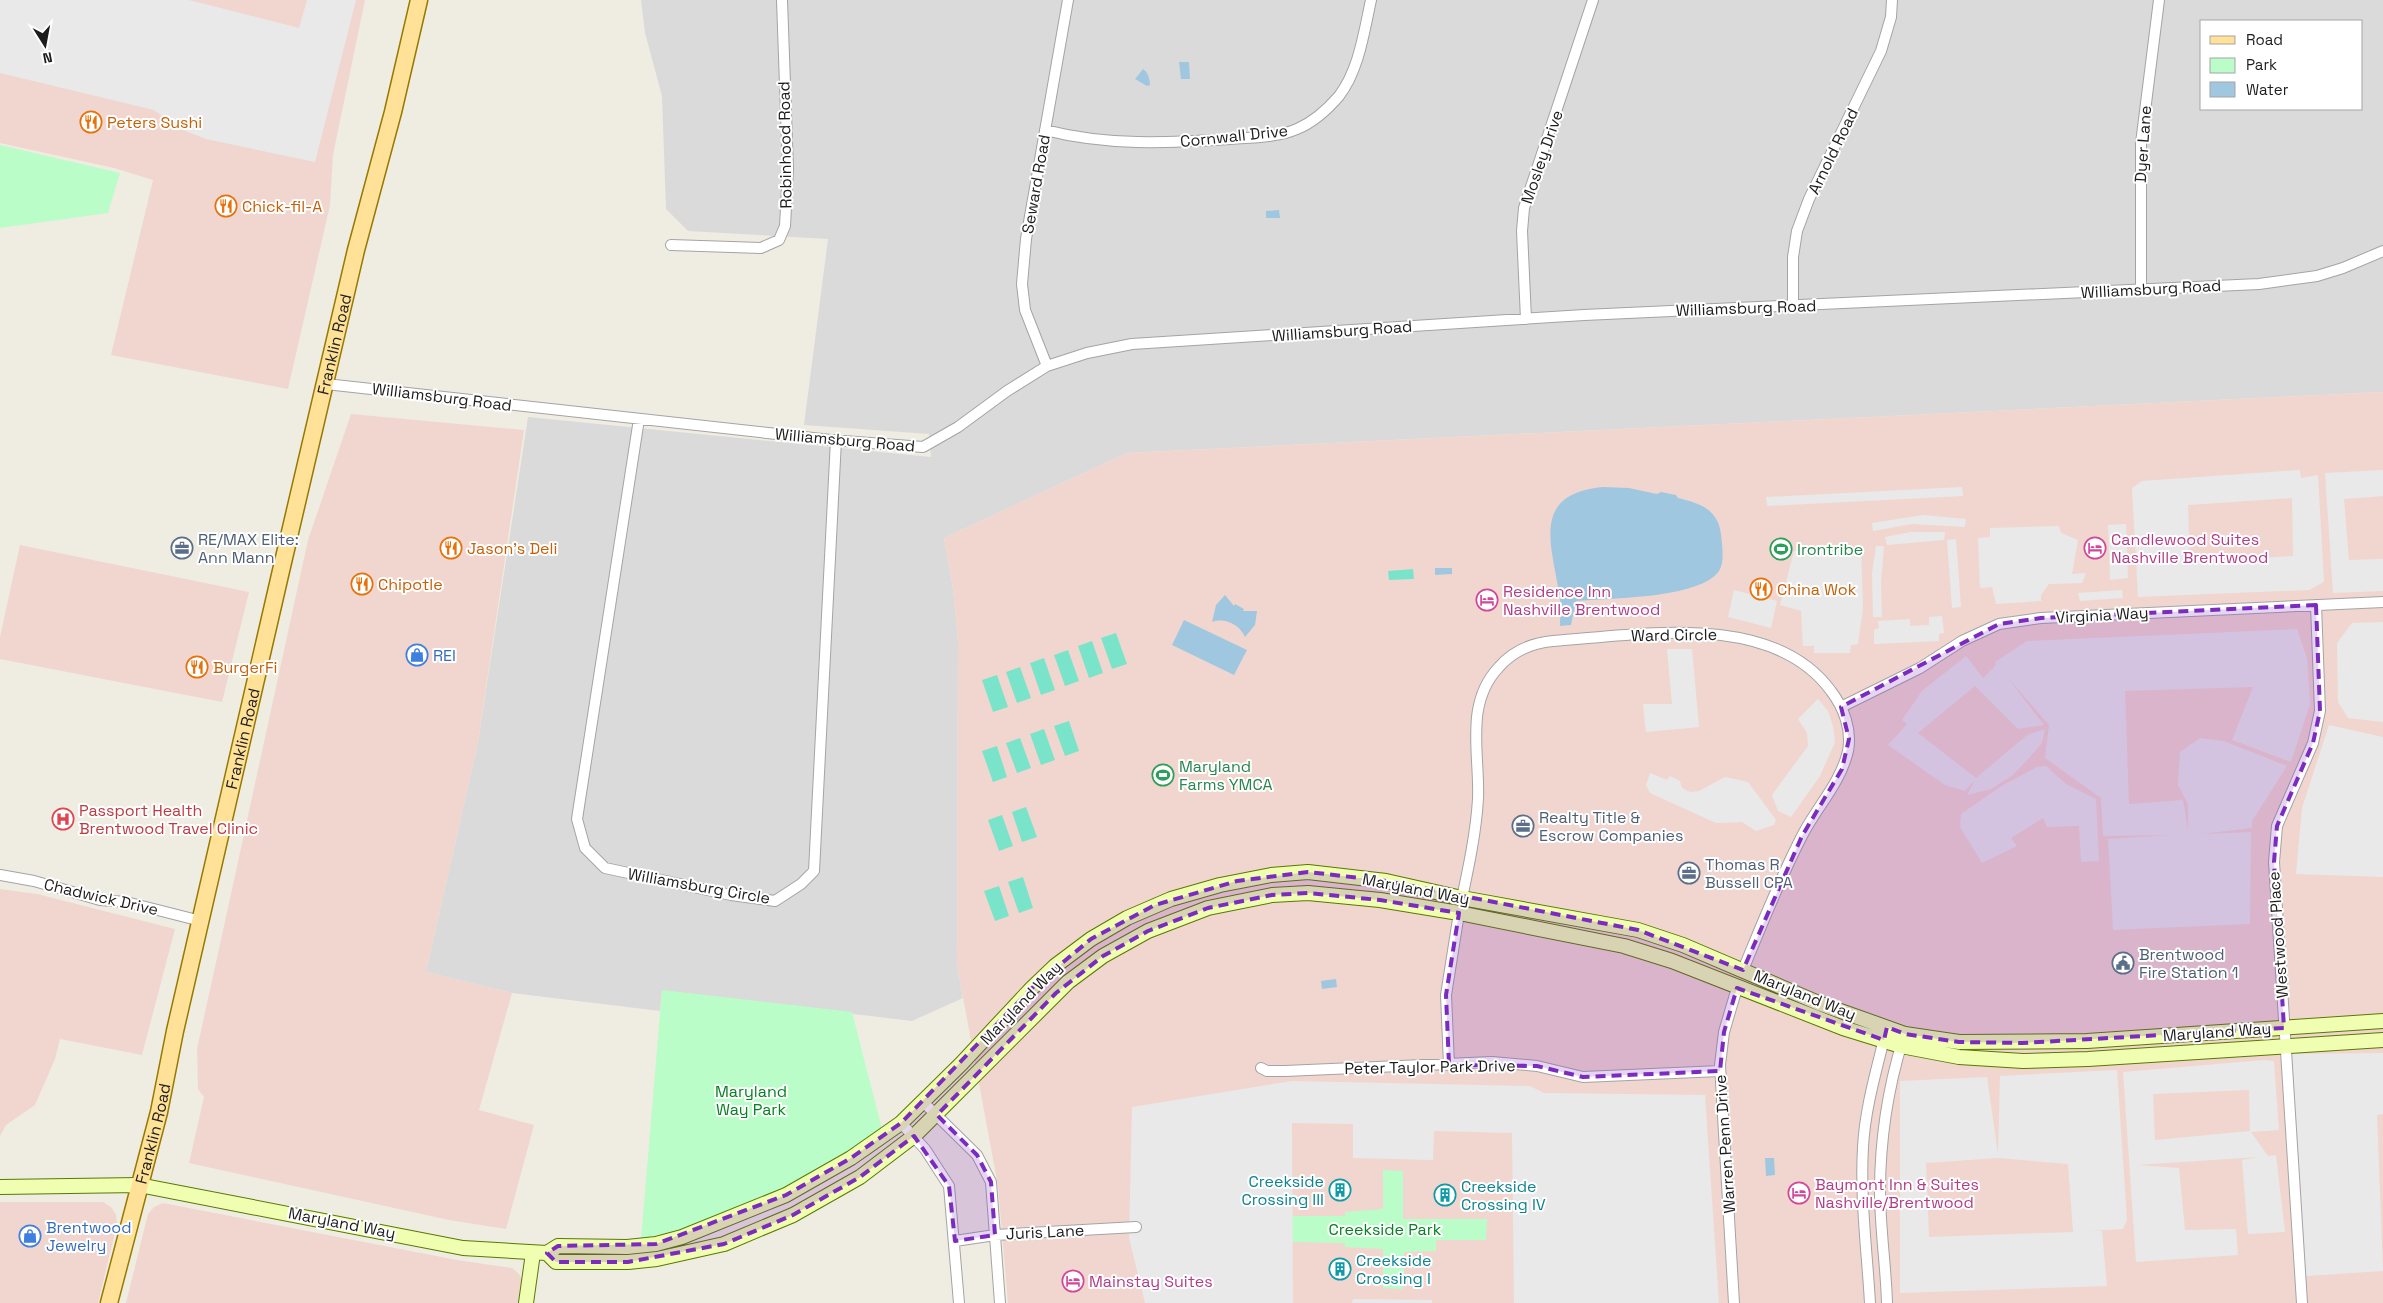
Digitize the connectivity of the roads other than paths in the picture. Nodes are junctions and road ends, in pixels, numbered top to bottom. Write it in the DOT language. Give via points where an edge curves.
graph roads {
  1 [pos="419,0"];
  2 [pos="782,0"];
  3 [pos="1068,0"];
  4 [pos="1371,0"];
  5 [pos="1593,0"];
  6 [pos="1892,0"];
  7 [pos="2159,0"];
  8 [pos="1045,130"];
  9 [pos="671,245"];
  10 [pos="2383,251"];
  11 [pos="2141,289"];
  12 [pos="1793,306"];
  13 [pos="1526,319"];
  14 [pos="1047,366"];
  15 [pos="326,384"];
  16 [pos="639,420"];
  17 [pos="836,440"];
  18 [pos="2383,602"];
  19 [pos="2316,605"];
  20 [pos="1841,707"];
  21 [pos="1308,872"];
  22 [pos="0,875"];
  23 [pos="1308,893"];
  24 [pos="1462,898"];
  25 [pos="1459,913"];
  26 [pos="201,921"];
  27 [pos="1115,924"];
  28 [pos="1125,944"];
  29 [pos="1743,970"];
  30 [pos="1042,978"];
  31 [pos="1737,988"];
  32 [pos="1056,993"];
  33 [pos="2383,1021"];
  34 [pos="2284,1028"];
  35 [pos="1886,1033"];
  36 [pos="2134,1037"];
  37 [pos="1903,1040"];
  38 [pos="2383,1040"];
  39 [pos="2285,1046"];
  40 [pos="2119,1057"];
  41 [pos="1449,1065"];
  42 [pos="1261,1068"];
  43 [pos="1720,1071"];
  44 [pos="924,1102"];
  45 [pos="937,1115"];
  46 [pos="901,1123"];
  47 [pos="914,1136"];
  48 [pos="139,1185"];
  49 [pos="0,1187"];
  50 [pos="716,1224"];
  51 [pos="1136,1227"];
  52 [pos="995,1235"];
  53 [pos="955,1242"];
  54 [pos="724,1244"];
  55 [pos="540,1253"];
  56 [pos="109,1303"];
  57 [pos="526,1303"];
  58 [pos="960,1303"];
  59 [pos="1000,1303"];
  60 [pos="1734,1303"];
  61 [pos="1870,1303"];
  62 [pos="1887,1303"];
  63 [pos="2302,1303"];
  1 -- 15 [label="main road, Franklin Road"];
  2 -- 9 [label="street, Robinhood Road" via="788,169 785,226 778,240 761,248"];
  3 -- 8 [label="street, Seward Road"];
  4 -- 8 [label="street, Cornwall Drive" via="1354,67 1344,90 1319,116 1297,129 1268,136 1149,144 1093,140"];
  5 -- 13 [label="street, Mosley Drive" via="1524,208"];
  6 -- 12 [label="street, Arnold Road" via="1891,17 1881,51 1809,199 1798,231 1792,257"];
  7 -- 11 [label="street, Dyer Lane" via="2141,143"];
  8 -- 14 [label="street, Seward Road" via="1026,239 1022,284 1026,310"];
  10 -- 11 [label="street, Williamsburg Road" via="2317,276 2259,284"];
  11 -- 12 [label="street, Williamsburg Road"];
  12 -- 13 [label="street, Williamsburg Road"];
  13 -- 14 [label="street, Williamsburg Road" via="1132,344 1086,353"];
  14 -- 17 [label="street, Williamsburg Road" via="923,447"];
  15 -- 16 [label="street, Williamsburg Road"];
  15 -- 26 [label="main road, Franklin Road"];
  16 -- 17 [label="street, Williamsburg Road"];
  16 -- 17 [label="street, Williamsburg Circle" via="577,819 586,848 605,868 775,901 814,871"];
  18 -- 19 [label="street, Virginia Way"];
  19 -- 20 [label="street, Virginia Way" via="2041,618 2000,624"];
  19 -- 34 [label="street, Westwood Place" via="2320,711 2313,744 2277,826 2274,862"];
  20 -- 24 [label="street, Ward Circle" via="1824,682 1799,662 1778,650 1738,636 1698,633 1592,638 1543,642 1520,650 1495,671 1484,688 1478,707 1478,802"];
  20 -- 29 [label="street, Ward Circle" via="1849,739 1842,769 1802,836"];
  21 -- 23 [label="main road"];
  21 -- 24 [label="main road, Maryland Way" via="1386,881"];
  21 -- 27 [label="main road, Maryland Way" via="1254,878 1196,891 1155,905"];
  22 -- 26 [label="street, Chadwick Drive"];
  23 -- 25 [label="main road, Maryland Way" via="1380,900"];
  23 -- 28 [label="main road, Maryland Way" via="1272,895 1208,908 1148,931"];
  24 -- 25 [label="main road"];
  24 -- 29 [label="main road, Maryland Way" via="1638,930"];
  25 -- 31 [label="main road, Maryland Way" via="1624,946 1672,961"];
  25 -- 41 [label="street" via="1446,995"];
  26 -- 48 [label="main road, Franklin Road" via="159,1112"];
  27 -- 28 [label="main road"];
  27 -- 30 [label="main road, Maryland Way" via="1091,938"];
  28 -- 32 [label="main road, Maryland Way" via="1103,956"];
  29 -- 31 [label="main road"];
  29 -- 35 [label="main road, Maryland Way"];
  30 -- 32 [label="main road"];
  30 -- 44 [label="main road, Maryland Way"];
  31 -- 35 [label="main road, Maryland Way" via="1826,1022"];
  31 -- 43 [label="street, Warren Penn Drive" via="1724,1032"];
  32 -- 45 [label="main road, Maryland Way"];
  33 -- 34 [label="main road, Maryland Way"];
  34 -- 36 [label="main road, Maryland Way"];
  34 -- 39 [label="street, Westwood Place"];
  35 -- 37 [label="main road, Maryland Way"];
  35 -- 61 [label="street" via="1872,1083 1863,1146"];
  36 -- 37 [label="main road, Maryland Way" via="2022,1043"];
  36 -- 40 [label="main road"];
  37 -- 40 [label="main road, Maryland Way" via="1959,1057 2023,1061"];
  37 -- 62 [label="street" via="1891,1086 1882,1147 1880,1192"];
  38 -- 39 [label="main road, Maryland Way"];
  39 -- 40 [label="main road, Maryland Way"];
  39 -- 63 [label="street, Westwood Place"];
  41 -- 42 [label="street, Peter Taylor Park Drive" via="1280,1071"];
  41 -- 43 [label="street, Peter Taylor Park Drive" via="1492,1062 1537,1066 1583,1077"];
  43 -- 60 [label="street, Warren Penn Drive"];
  44 -- 45 [label="street"];
  44 -- 46 [label="main road, Maryland Way"];
  45 -- 47 [label="main road, Maryland Way"];
  45 -- 52 [label="street" via="977,1156 990,1182"];
  46 -- 47 [label="street"];
  46 -- 50 [label="main road, Maryland Way" via="851,1158 786,1196"];
  47 -- 53 [label="street" via="949,1186"];
  47 -- 54 [label="main road, Maryland Way" via="860,1177 793,1215"];
  48 -- 49 [label="main road, Maryland Way"];
  48 -- 55 [label="main road, Maryland Way" via="463,1248"];
  48 -- 56 [label="main road, Franklin Road"];
  50 -- 54 [label="main road"];
  50 -- 55 [label="main road, Maryland Way" via="656,1244 558,1246"];
  51 -- 52 [label="street, Juris Lane"];
  52 -- 53 [label="street, Juris Lane"];
  52 -- 59 [label="street"];
  53 -- 58 [label="street"];
  54 -- 55 [label="main road, Maryland Way" via="628,1262 556,1262"];
  55 -- 57 [label="main road"];
}
